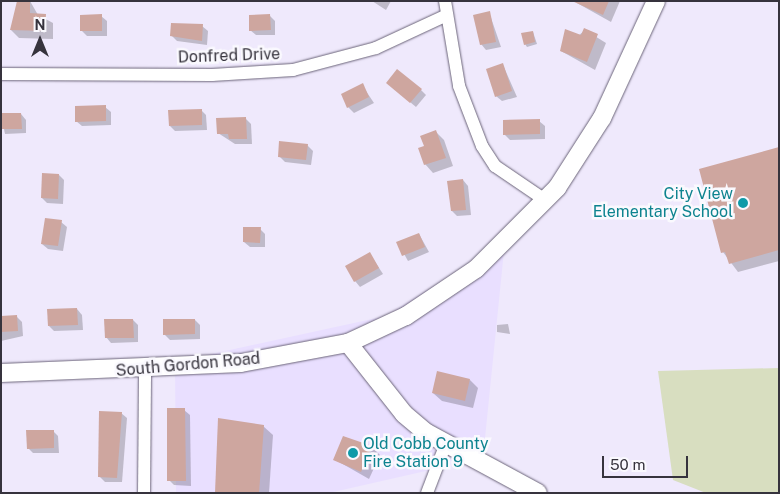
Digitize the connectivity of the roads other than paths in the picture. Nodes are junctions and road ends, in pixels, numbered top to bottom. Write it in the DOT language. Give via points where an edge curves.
graph roads {
  1 [pos="446,1"];
  2 [pos="656,1"];
  3 [pos="447,15"];
  4 [pos="1,74"];
  5 [pos="545,200"];
  6 [pos="348,343"];
  7 [pos="145,369"];
  8 [pos="1,373"];
  9 [pos="445,446"];
  10 [pos="144,493"];
  11 [pos="427,493"];
  12 [pos="538,493"];
  1 -- 3 [label="street"];
  2 -- 5 [label="street, South Gordon Road" via="602,118 582,153"];
  3 -- 4 [label="street, Donfred Drive" via="376,48 294,70 212,75"];
  3 -- 5 [label="street" via="459,86 487,156 512,180"];
  5 -- 6 [label="street, South Gordon Road" via="476,269 406,316"];
  6 -- 7 [label="street, South Gordon Road" via="241,363"];
  6 -- 9 [label="street" via="404,414"];
  7 -- 8 [label="street, South Gordon Road"];
  7 -- 10 [label="street"];
  9 -- 11 [label="street"];
  9 -- 12 [label="street"];
}
